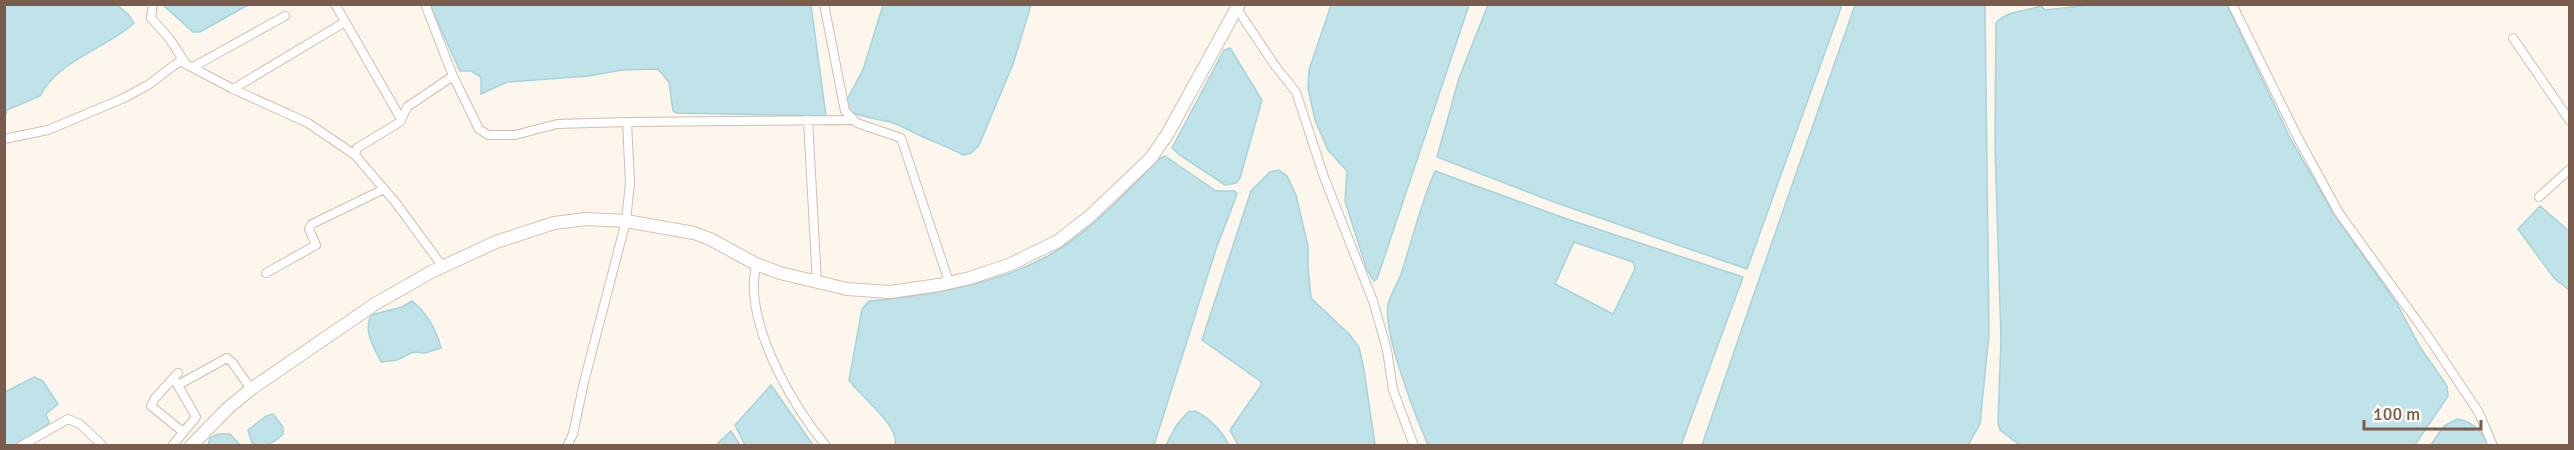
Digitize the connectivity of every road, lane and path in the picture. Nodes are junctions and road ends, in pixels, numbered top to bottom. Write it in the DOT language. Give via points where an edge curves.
graph roads {
  1 [pos="153,4"];
  2 [pos="336,4"];
  3 [pos="425,4"];
  4 [pos="824,4"];
  5 [pos="2232,4"];
  6 [pos="1238,7"];
  7 [pos="285,16"];
  8 [pos="345,22"];
  9 [pos="2513,38"];
  10 [pos="184,62"];
  11 [pos="193,68"];
  12 [pos="453,76"];
  13 [pos="233,89"];
  14 [pos="401,119"];
  15 [pos="808,120"];
  16 [pos="852,120"];
  17 [pos="2570,121"];
  18 [pos="627,122"];
  19 [pos="4,139"];
  20 [pos="355,155"];
  21 [pos="2570,169"];
  22 [pos="384,189"];
  23 [pos="2539,197"];
  24 [pos="626,221"];
  25 [pos="439,261"];
  26 [pos="756,264"];
  27 [pos="266,273"];
  28 [pos="950,282"];
  29 [pos="817,283"];
  30 [pos="177,378"];
  31 [pos="251,388"];
  32 [pos="183,432"];
  33 [pos="21,446"];
  34 [pos="103,446"];
  35 [pos="172,446"];
  36 [pos="192,446"];
  37 [pos="567,446"];
  38 [pos="826,446"];
  39 [pos="1414,446"];
  40 [pos="2493,446"];
  1 -- 10 [label="street" via="151,18"];
  2 -- 8 [label="street"];
  3 -- 12 [label="street"];
  4 -- 16 [label="street" via="845,111"];
  5 -- 40 [label="street" via="2339,213 2397,290 2479,413"];
  6 -- 28 [label="street" via="1160,146 1130,178 1058,241 990,272"];
  6 -- 39 [label="street" via="1296,92 1326,185 1372,301 1387,350 1393,390"];
  7 -- 11 [label="street"];
  8 -- 13 [label="street"];
  8 -- 14 [label="street"];
  9 -- 17 [label="street"];
  10 -- 11 [label="street"];
  10 -- 19 [label="street" via="176,62 157,79 124,98 48,130"];
  11 -- 13 [label="street"];
  12 -- 14 [label="street" via="407,107"];
  12 -- 18 [label="street" via="479,129 488,135 515,135 557,124"];
  13 -- 20 [label="street" via="308,123"];
  14 -- 20 [label="street" via="357,148"];
  15 -- 16 [label="street"];
  15 -- 18 [label="street"];
  15 -- 29 [label="street"];
  16 -- 28 [label="street" via="900,138"];
  18 -- 24 [label="street" via="630,183"];
  20 -- 22 [label="street"];
  21 -- 23 [label="street"];
  22 -- 25 [label="street"];
  22 -- 27 [label="street" via="312,224 309,229 316,245"];
  24 -- 25 [label="street" via="586,219 554,223"];
  24 -- 26 [label="street" via="694,233"];
  24 -- 37 [label="street"];
  25 -- 31 [label="street"];
  26 -- 29 [label="street"];
  26 -- 38 [label="street" via="755,300 768,348 805,418"];
  28 -- 29 [label="street" via="890,292"];
  30 -- 31 [label="street" via="227,358"];
  30 -- 32 [label="street" via="196,417"];
  30 -- 32 [label="street" via="151,406"];
  31 -- 36 [label="street"];
  32 -- 35 [label="street"];
  33 -- 34 [label="street" via="68,419 80,424"];
}
